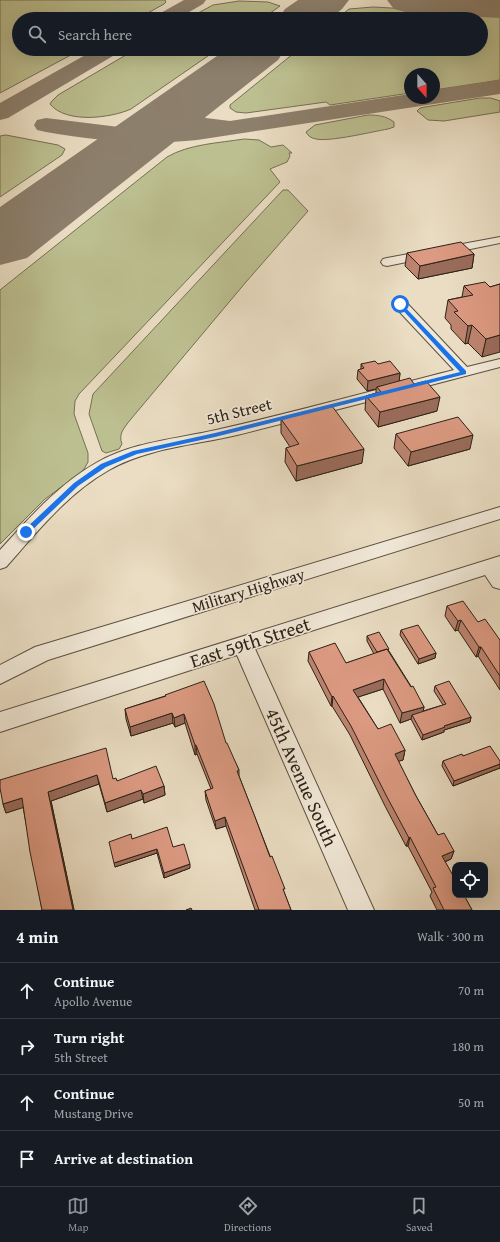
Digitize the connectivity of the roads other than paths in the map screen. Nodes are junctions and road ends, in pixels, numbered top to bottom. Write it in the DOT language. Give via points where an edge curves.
graph roads {
  1 [pos="497,243"];
  2 [pos="387,262"];
  3 [pos="400,304"];
  4 [pos="500,363"];
  5 [pos="464,372"];
  6 [pos="500,513"];
  7 [pos="0,562"];
  8 [pos="494,565"];
  9 [pos="500,582"];
  10 [pos="243,645"];
  11 [pos="0,675"];
  12 [pos="0,722"];
  13 [pos="361,910"];
  1 -- 2 [label="street"];
  3 -- 5 [label="street"];
  4 -- 5 [label="street, 5th Street"];
  5 -- 7 [label="street, 5th Street" via="136,453 104,465 76,485 26,532"];
  6 -- 11 [label="street, Military Highway" via="42,653"];
  8 -- 9 [label="street"];
  8 -- 10 [label="street, East 59th Street"];
  10 -- 12 [label="street, East 59th Street"];
  10 -- 13 [label="street, 45th Avenue South"];
}
